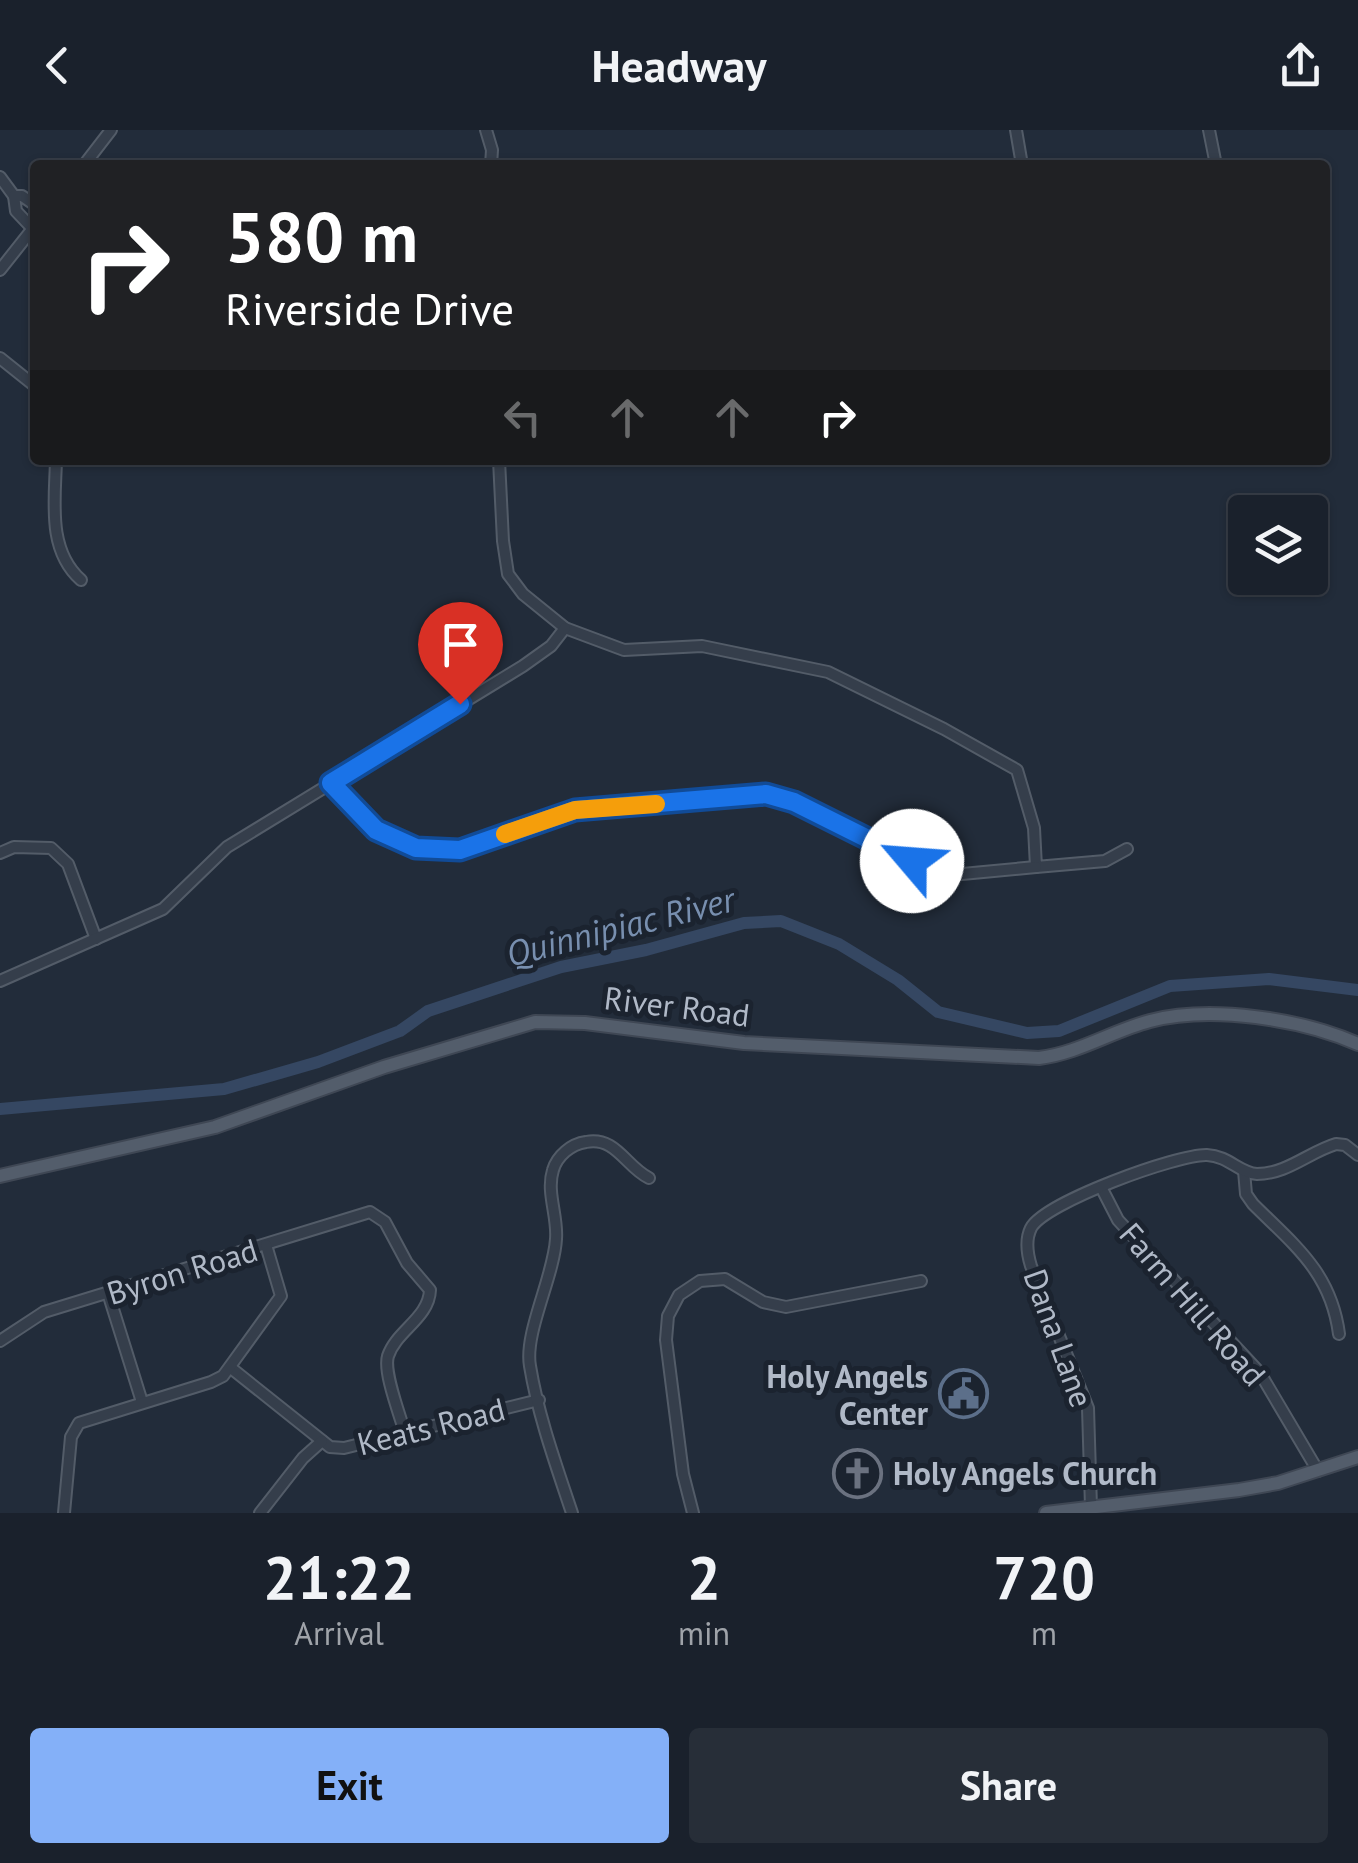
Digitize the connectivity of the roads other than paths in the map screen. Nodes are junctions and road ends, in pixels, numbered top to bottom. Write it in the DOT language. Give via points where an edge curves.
graph roads {
  1 [pos="112,130"];
  2 [pos="486,130"];
  3 [pos="1016,130"];
  4 [pos="1209,130"];
  5 [pos="88,160"];
  6 [pos="491,160"];
  7 [pos="1021,160"];
  8 [pos="1215,160"];
  9 [pos="0,176"];
  10 [pos="14,196"];
  11 [pos="30,202"];
  12 [pos="30,224"];
  13 [pos="30,233"];
  14 [pos="0,270"];
  15 [pos="0,358"];
  16 [pos="30,382"];
  17 [pos="56,465"];
  18 [pos="499,465"];
  19 [pos="82,580"];
  20 [pos="566,628"];
  21 [pos="331,783"];
  22 [pos="1127,849"];
  23 [pos="0,853"];
  24 [pos="1036,867"];
  25 [pos="96,939"];
  26 [pos="0,982"];
  27 [pos="1358,1044"];
  28 [pos="1358,1155"];
  29 [pos="1244,1171"];
  30 [pos="0,1176"];
  31 [pos="649,1178"];
  32 [pos="1101,1187"];
  33 [pos="266,1245"];
  34 [pos="921,1281"];
  35 [pos="108,1293"];
  36 [pos="1339,1334"];
  37 [pos="0,1341"];
  38 [pos="231,1368"];
  39 [pos="538,1400"];
  40 [pos="142,1402"];
  41 [pos="405,1433"];
  42 [pos="322,1441"];
  43 [pos="1358,1457"];
  44 [pos="1318,1471"];
  45 [pos="1091,1506"];
  46 [pos="64,1513"];
  47 [pos="260,1513"];
  48 [pos="572,1513"];
  49 [pos="693,1513"];
  50 [pos="1046,1513"];
  1 -- 5 [label="street"];
  2 -- 6 [label="street"];
  3 -- 7 [label="street"];
  4 -- 8 [label="street"];
  9 -- 10 [label="street"];
  10 -- 11 [label="street"];
  10 -- 12 [label="street" via="16,212"];
  13 -- 14 [label="street"];
  15 -- 16 [label="street"];
  17 -- 19 [label="street" via="55,532 68,568"];
  18 -- 20 [label="street" via="508,574 522,594"];
  20 -- 21 [label="street" via="523,666"];
  20 -- 24 [label="street" via="624,650 702,646 828,672 944,729 1016,770 1034,828"];
  21 -- 24 [label="street" via="376,830 416,848 460,850 575,810 766,794 941,876"];
  21 -- 25 [label="street" via="227,847 163,909"];
  22 -- 24 [label="street" via="1106,861"];
  23 -- 25 [label="street" via="51,848 60,856"];
  25 -- 26 [label="street"];
  27 -- 30 [label="main road, River Road" via="1304,1025 1215,1016 1154,1020 1039,1058 744,1043 536,1022 422,1054 215,1127"];
  28 -- 29 [label="street, Dana Lane" via="1336,1144 1278,1170"];
  29 -- 32 [label="street, Dana Lane" via="1230,1160 1198,1156"];
  29 -- 36 [label="street" via="1252,1204 1322,1278"];
  31 -- 39 [label="street" via="614,1148 592,1141 569,1149 553,1167 557,1235 529,1356"];
  32 -- 44 [label="street, Farm Hill Road" via="1118,1220 1260,1374"];
  32 -- 45 [label="street, Dana Lane" via="1040,1218 1027,1242 1088,1408"];
  33 -- 35 [label="street, Byron Road"];
  33 -- 38 [label="street" via="281,1296"];
  33 -- 41 [label="street, Byron Road" via="370,1212 385,1222 430,1290 386,1361"];
  34 -- 49 [label="street" via="786,1308 725,1279 700,1281 679,1294 666,1340"];
  35 -- 37 [label="street, Byron Road" via="44,1312"];
  35 -- 40 [label="street"];
  38 -- 40 [label="street" via="211,1382"];
  38 -- 42 [label="street, Keats Road"];
  39 -- 41 [label="street, Keats Road"];
  39 -- 48 [label="street"];
  40 -- 46 [label="street" via="74,1430"];
  41 -- 42 [label="street, Keats Road" via="344,1448"];
  42 -- 47 [label="street"];
  43 -- 44 [label="main road"];
  44 -- 45 [label="main road" via="1239,1490"];
  45 -- 50 [label="main road"];
}
